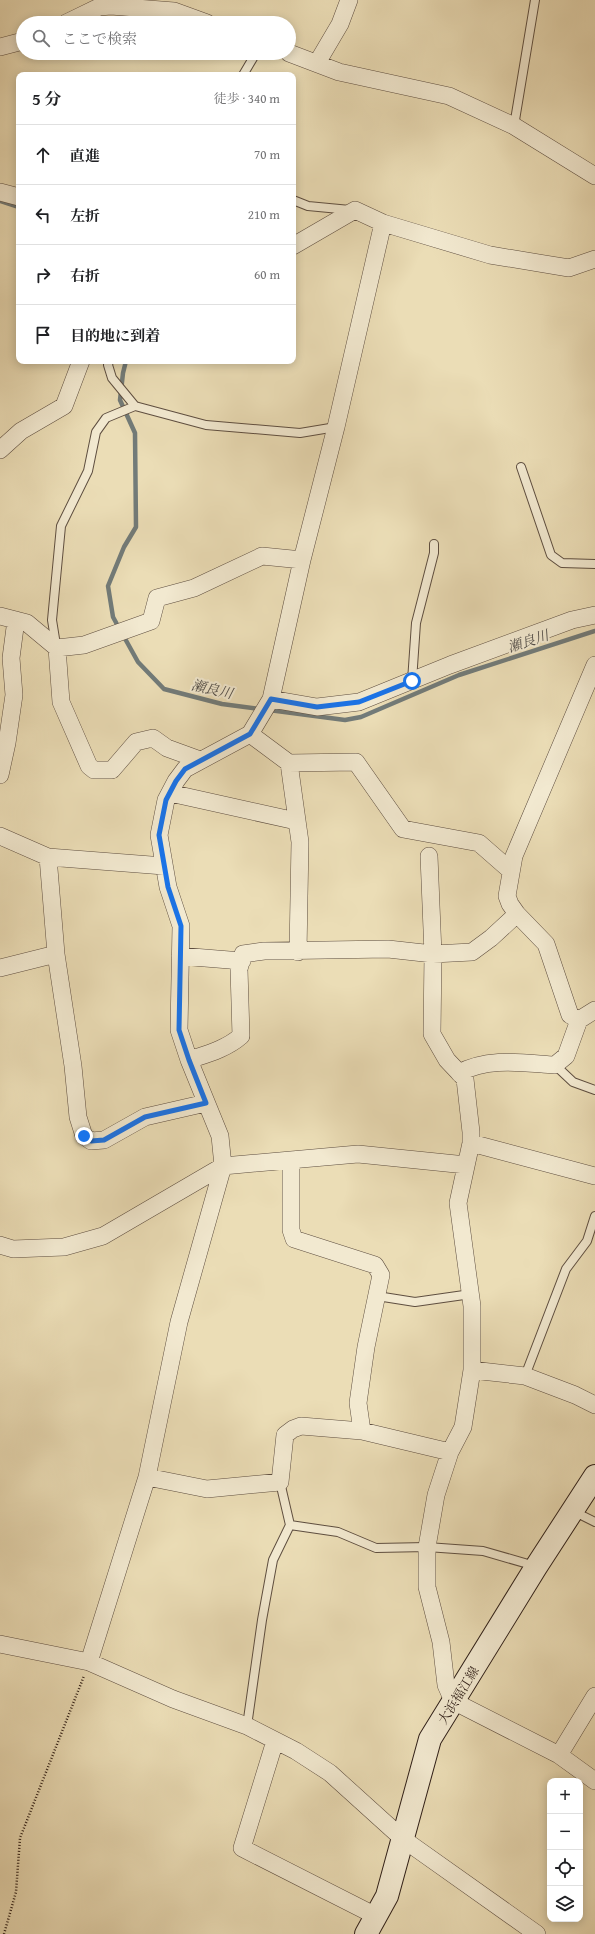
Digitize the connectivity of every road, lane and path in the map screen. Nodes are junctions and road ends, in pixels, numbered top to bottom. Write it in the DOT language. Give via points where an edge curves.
graph roads {
  1 [pos="349,0"];
  2 [pos="535,0"];
  3 [pos="175,6"];
  4 [pos="80,16"];
  5 [pos="194,16"];
  6 [pos="16,43"];
  7 [pos="0,47"];
  8 [pos="296,56"];
  9 [pos="252,60"];
  10 [pos="317,63"];
  11 [pos="245,72"];
  12 [pos="514,126"];
  13 [pos="595,176"];
  14 [pos="0,192"];
  15 [pos="16,196"];
  16 [pos="296,201"];
  17 [pos="355,210"];
  18 [pos="383,223"];
  19 [pos="296,244"];
  20 [pos="595,259"];
  21 [pos="80,364"];
  22 [pos="108,364"];
  23 [pos="135,406"];
  24 [pos="336,427"];
  25 [pos="0,450"];
  26 [pos="521,467"];
  27 [pos="434,544"];
  28 [pos="302,560"];
  29 [pos="595,564"];
  30 [pos="595,615"];
  31 [pos="8,618"];
  32 [pos="57,648"];
  33 [pos="595,665"];
  34 [pos="412,681"];
  35 [pos="271,699"];
  36 [pos="250,734"];
  37 [pos="200,760"];
  38 [pos="289,763"];
  39 [pos="0,775"];
  40 [pos="170,793"];
  41 [pos="296,821"];
  42 [pos="0,836"];
  43 [pos="429,856"];
  44 [pos="48,857"];
  45 [pos="164,866"];
  46 [pos="511,871"];
  47 [pos="517,914"];
  48 [pos="298,952"];
  49 [pos="56,954"];
  50 [pos="433,954"];
  51 [pos="180,956"];
  52 [pos="242,961"];
  53 [pos="0,968"];
  54 [pos="595,1010"];
  55 [pos="579,1020"];
  56 [pos="189,1060"];
  57 [pos="555,1065"];
  58 [pos="459,1073"];
  59 [pos="595,1090"];
  60 [pos="206,1103"];
  61 [pos="471,1143"];
  62 [pos="290,1161"];
  63 [pos="466,1164"];
  64 [pos="223,1166"];
  65 [pos="595,1176"];
  66 [pos="595,1216"];
  67 [pos="0,1245"];
  68 [pos="471,1294"];
  69 [pos="376,1296"];
  70 [pos="472,1370"];
  71 [pos="525,1376"];
  72 [pos="595,1405"];
  73 [pos="362,1431"];
  74 [pos="450,1452"];
  75 [pos="595,1476"];
  76 [pos="147,1477"];
  77 [pos="280,1482"];
  78 [pos="573,1510"];
  79 [pos="595,1522"];
  80 [pos="290,1525"];
  81 [pos="426,1547"];
  82 [pos="536,1567"];
  83 [pos="0,1644"];
  84 [pos="89,1662"];
  85 [pos="595,1696"];
  86 [pos="453,1701"];
  87 [pos="247,1726"];
  88 [pos="275,1741"];
  89 [pos="559,1754"];
  90 [pos="595,1781"];
  91 [pos="403,1839"];
  92 [pos="371,1925"];
  93 [pos="4,1934"];
  94 [pos="537,1934"];
  1 -- 10 [label="street" via="340,24"];
  2 -- 12 [label="lane"];
  3 -- 4 [label="street" via="99,7"];
  3 -- 5 [label="street"];
  6 -- 7 [label="street"];
  8 -- 10 [label="street"];
  9 -- 11 [label="lane"];
  10 -- 12 [label="street" via="338,72 449,96"];
  12 -- 13 [label="street"];
  14 -- 15 [label="street"];
  16 -- 17 [label="lane" via="308,206"];
  17 -- 18 [label="street"];
  17 -- 19 [label="street"];
  18 -- 20 [label="street" via="497,256 569,268"];
  18 -- 24 [label="street"];
  21 -- 25 [label="street" via="64,406 21,431"];
  22 -- 23 [label="lane" via="112,378"];
  23 -- 24 [label="lane" via="206,425 300,433"];
  23 -- 32 [label="lane" via="106,418 96,432 88,471 61,526 52,620"];
  24 -- 28 [label="street"];
  26 -- 29 [label="lane" via="551,555 562,563"];
  27 -- 34 [label="lane" via="434,554 416,623"];
  28 -- 32 [label="street" via="262,556 194,588 157,598 151,621 84,645"];
  28 -- 35 [label="street"];
  30 -- 34 [label="street" via="572,620"];
  31 -- 32 [label="street" via="27,623"];
  31 -- 39 [label="street" via="14,695"];
  32 -- 37 [label="street" via="62,702 94,770 112,770 136,742 153,738 166,748"];
  33 -- 46 [label="street" via="514,856"];
  34 -- 35 [label="street" via="359,702 317,707"];
  35 -- 36 [label="street"];
  36 -- 37 [label="street"];
  36 -- 38 [label="street"];
  37 -- 40 [label="street" via="185,769"];
  38 -- 41 [label="street"];
  38 -- 46 [label="street" via="356,762 403,828 479,843"];
  40 -- 41 [label="street"];
  40 -- 45 [label="street" via="166,800 159,835"];
  41 -- 48 [label="street" via="300,842"];
  42 -- 44 [label="street"];
  43 -- 50 [label="street"];
  44 -- 45 [label="street"];
  44 -- 49 [label="street"];
  45 -- 51 [label="street" via="181,926"];
  46 -- 47 [label="street" via="507,896"];
  47 -- 50 [label="street" via="472,952"];
  47 -- 55 [label="street" via="546,944 570,1015"];
  48 -- 50 [label="street" via="388,950"];
  48 -- 52 [label="street" via="252,952 243,954"];
  49 -- 53 [label="street"];
  49 -- 60 [label="street" via="78,1117 84,1136 91,1141 104,1140 145,1117"];
  50 -- 58 [label="street" via="432,1034 447,1060"];
  51 -- 52 [label="street"];
  51 -- 56 [label="street" via="179,1030"];
  52 -- 56 [label="street" via="239,969 241,1036 233,1043"];
  54 -- 55 [label="street"];
  55 -- 57 [label="street" via="566,1056"];
  56 -- 60 [label="street"];
  57 -- 58 [label="street" via="495,1061 470,1067"];
  57 -- 59 [label="lane" via="573,1082"];
  58 -- 61 [label="street" via="465,1079"];
  60 -- 64 [label="street" via="220,1136"];
  61 -- 63 [label="street"];
  61 -- 65 [label="street"];
  62 -- 63 [label="street" via="358,1154"];
  62 -- 64 [label="street"];
  62 -- 69 [label="street" via="291,1230 294,1239 375,1265 381,1275"];
  63 -- 68 [label="street" via="458,1203"];
  64 -- 67 [label="street" via="103,1236 64,1247 13,1249"];
  64 -- 76 [label="street" via="179,1322"];
  66 -- 71 [label="lane" via="587,1241 566,1269"];
  68 -- 69 [label="lane" via="415,1302"];
  68 -- 70 [label="street"];
  69 -- 73 [label="street" via="358,1403"];
  70 -- 71 [label="street"];
  70 -- 74 [label="street" via="463,1427"];
  71 -- 72 [label="street"];
  73 -- 74 [label="street"];
  73 -- 77 [label="street" via="301,1426 293,1429 285,1435"];
  74 -- 81 [label="street" via="436,1495"];
  75 -- 78 [label="main road, 大浜福江線"];
  76 -- 77 [label="street" via="207,1489"];
  76 -- 84 [label="street"];
  77 -- 80 [label="lane"];
  78 -- 79 [label="lane"];
  78 -- 82 [label="main road, 大浜福江線"];
  80 -- 81 [label="lane" via="338,1532 376,1548"];
  80 -- 87 [label="lane" via="273,1560"];
  81 -- 82 [label="lane" via="483,1551"];
  81 -- 86 [label="street" via="427,1587 441,1642 446,1685"];
  82 -- 86 [label="main road, 大浜福江線"];
  83 -- 84 [label="street"];
  84 -- 87 [label="street" via="173,1699"];
  84 -- 93 [label="path" via="20,1838 16,1892"];
  85 -- 89 [label="street"];
  86 -- 89 [label="street"];
  86 -- 91 [label="main road, 大浜福江線" via="430,1739"];
  87 -- 88 [label="street"];
  88 -- 91 [label="street" via="330,1773"];
  88 -- 92 [label="street" via="242,1848"];
  89 -- 90 [label="street"];
  91 -- 92 [label="main road, 大浜福江線" via="387,1896"];
  91 -- 94 [label="street"];
}
